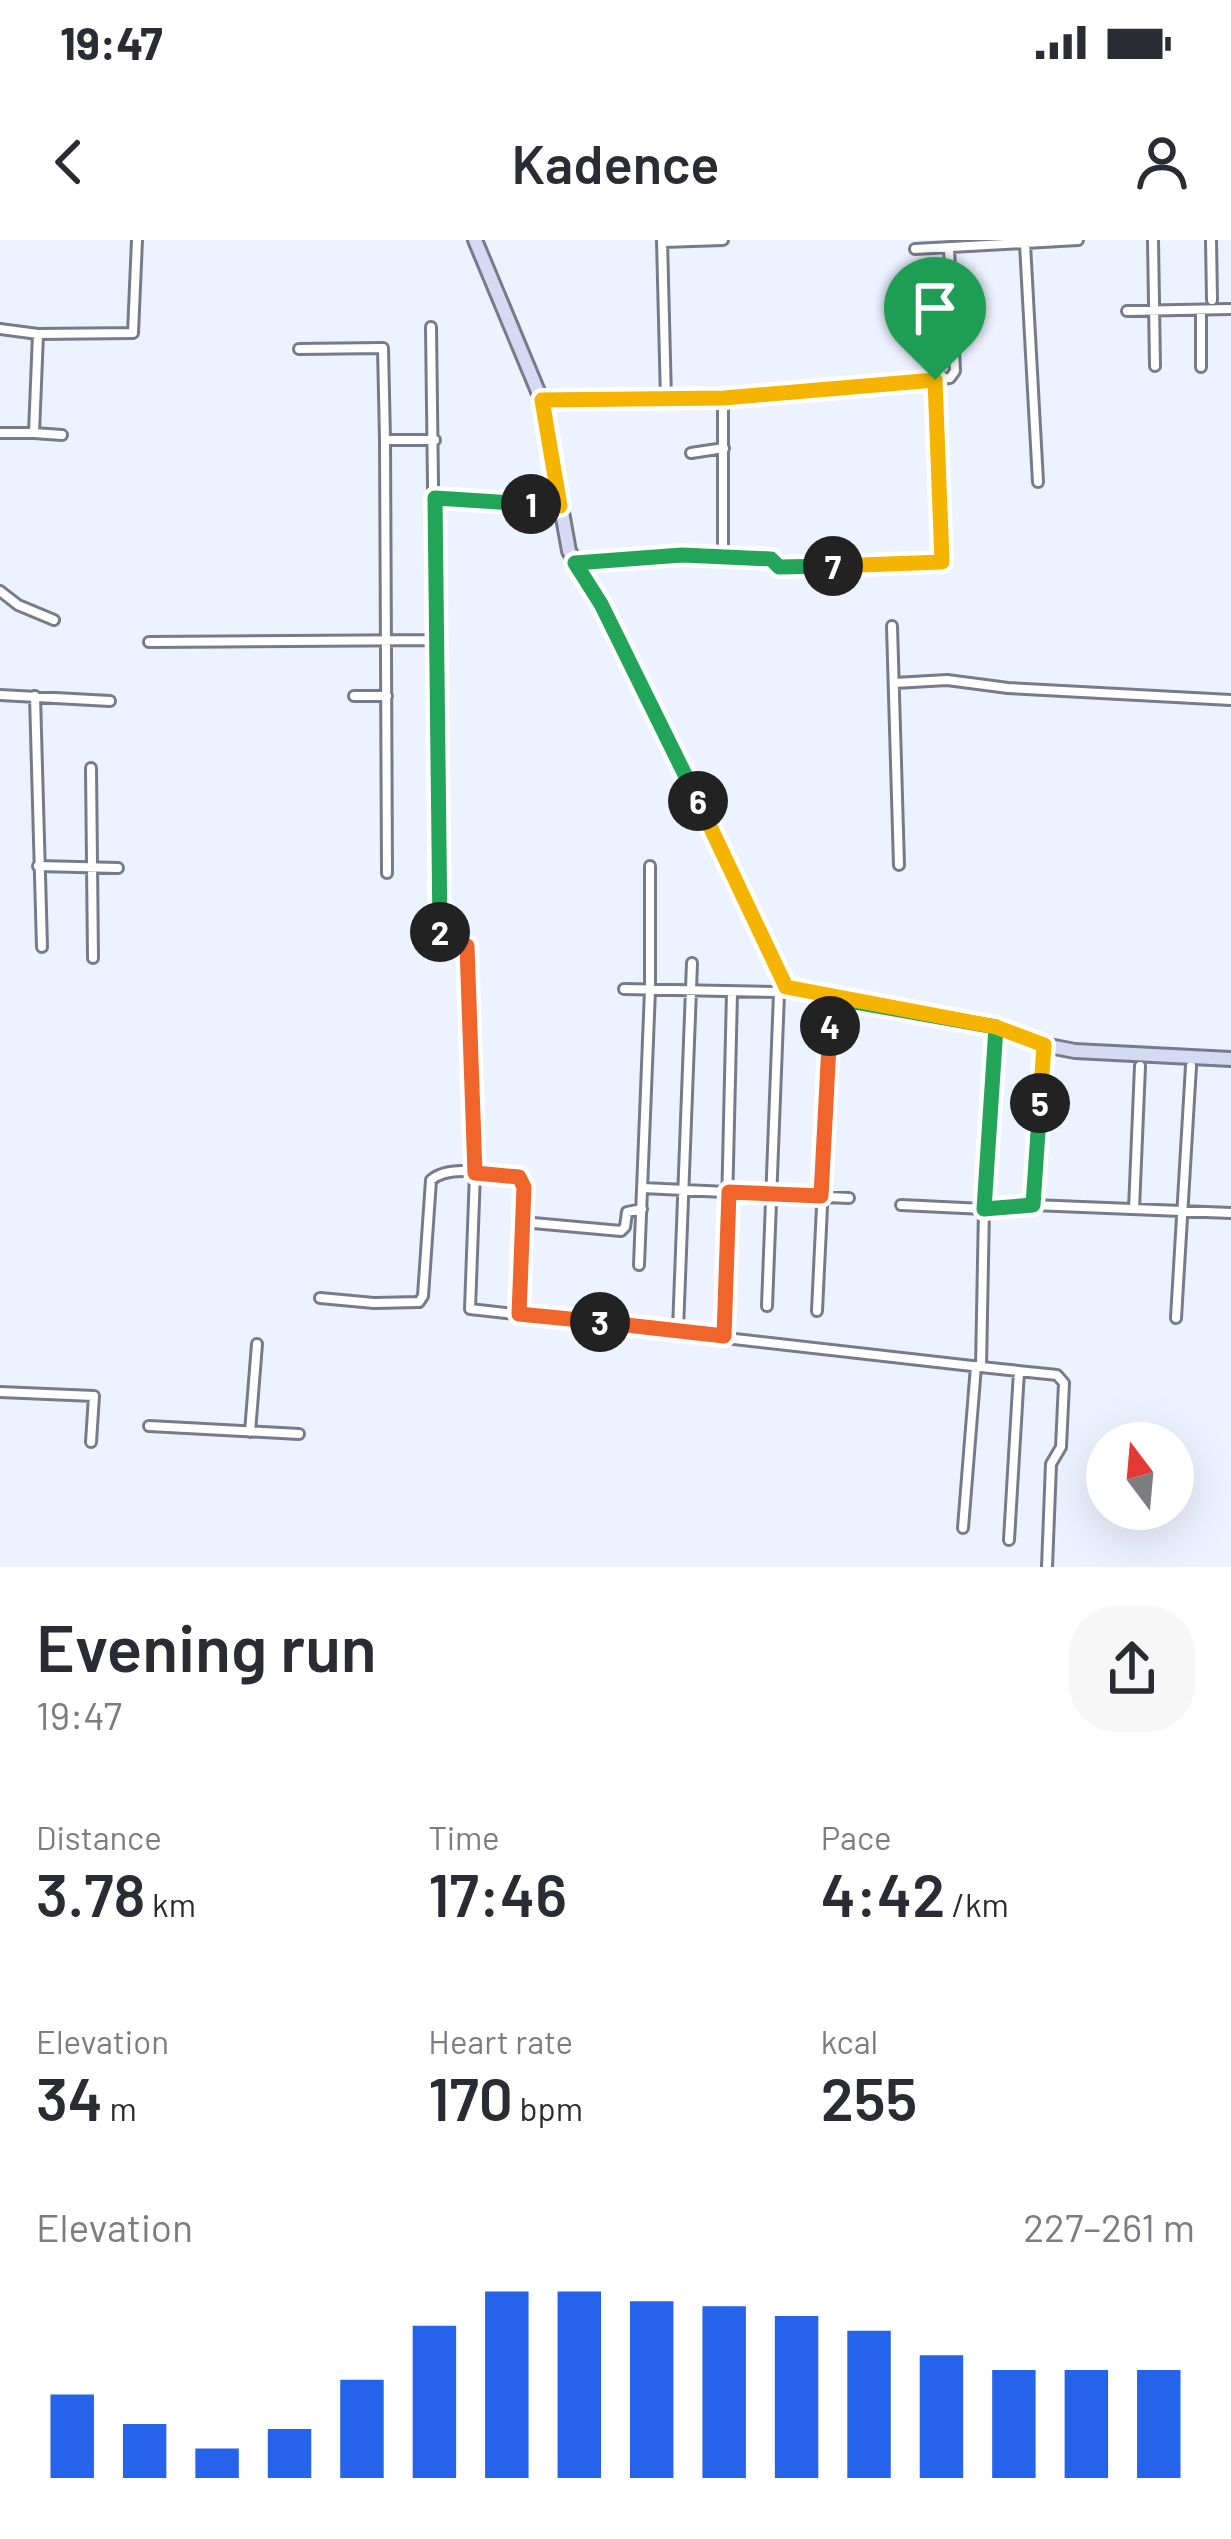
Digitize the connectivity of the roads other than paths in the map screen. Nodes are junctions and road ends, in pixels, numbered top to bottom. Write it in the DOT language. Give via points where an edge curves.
graph roads {
  1 [pos="137,240"];
  2 [pos="475,240"];
  3 [pos="723,240"];
  4 [pos="1078,240"];
  5 [pos="1153,240"];
  6 [pos="1211,240"];
  7 [pos="662,241"];
  8 [pos="1024,244"];
  9 [pos="915,249"];
  10 [pos="949,249"];
  11 [pos="1212,300"];
  12 [pos="1231,309"];
  13 [pos="1127,310"];
  14 [pos="1156,310"];
  15 [pos="1201,310"];
  16 [pos="431,327"];
  17 [pos="0,329"];
  18 [pos="38,334"];
  19 [pos="299,350"];
  20 [pos="1155,367"];
  21 [pos="1201,367"];
  22 [pos="935,380"];
  23 [pos="724,398"];
  24 [pos="666,399"];
  25 [pos="542,400"];
  26 [pos="0,433"];
  27 [pos="34,433"];
  28 [pos="62,435"];
  29 [pos="385,440"];
  30 [pos="435,440"];
  31 [pos="724,448"];
  32 [pos="691,453"];
  33 [pos="1038,482"];
  34 [pos="435,498"];
  35 [pos="560,506"];
  36 [pos="724,558"];
  37 [pos="575,563"];
  38 [pos="0,591"];
  39 [pos="54,620"];
  40 [pos="892,626"];
  41 [pos="436,640"];
  42 [pos="387,641"];
  43 [pos="149,642"];
  44 [pos="895,683"];
  45 [pos="0,695"];
  46 [pos="35,696"];
  47 [pos="387,696"];
  48 [pos="354,697"];
  49 [pos="110,700"];
  50 [pos="1231,700"];
  51 [pos="91,768"];
  52 [pos="899,865"];
  53 [pos="38,866"];
  54 [pos="650,866"];
  55 [pos="92,868"];
  56 [pos="118,868"];
  57 [pos="387,873"];
  58 [pos="42,947"];
  59 [pos="93,958"];
  60 [pos="692,963"];
  61 [pos="624,989"];
  62 [pos="650,990"];
  63 [pos="690,990"];
  64 [pos="782,990"];
  65 [pos="732,992"];
  66 [pos="832,998"];
  67 [pos="996,1027"];
  68 [pos="1044,1045"];
  69 [pos="1231,1059"];
  70 [pos="1140,1066"];
  71 [pos="1191,1066"];
  72 [pos="475,1173"];
  73 [pos="644,1188"];
  74 [pos="685,1190"];
  75 [pos="729,1192"];
  76 [pos="770,1194"];
  77 [pos="821,1196"];
  78 [pos="849,1198"];
  79 [pos="901,1204"];
  80 [pos="1033,1205"];
  81 [pos="642,1209"];
  82 [pos="984,1209"];
  83 [pos="1134,1209"];
  84 [pos="1183,1211"];
  85 [pos="1231,1214"];
  86 [pos="522,1222"];
  87 [pos="639,1265"];
  88 [pos="320,1298"];
  89 [pos="767,1306"];
  90 [pos="817,1311"];
  91 [pos="519,1314"];
  92 [pos="1176,1318"];
  93 [pos="678,1330"];
  94 [pos="724,1336"];
  95 [pos="257,1344"];
  96 [pos="978,1367"];
  97 [pos="1019,1371"];
  98 [pos="0,1392"];
  99 [pos="148,1426"];
  100 [pos="250,1432"];
  101 [pos="299,1434"];
  102 [pos="91,1442"];
  103 [pos="963,1528"];
  104 [pos="1009,1540"];
  105 [pos="1047,1567"];
  1 -- 18 [label="street" via="133,333"];
  2 -- 25 [label="street"];
  3 -- 7 [label="street"];
  4 -- 8 [label="street"];
  5 -- 14 [label="street"];
  6 -- 11 [label="street"];
  7 -- 24 [label="street"];
  8 -- 10 [label="street"];
  8 -- 33 [label="street"];
  9 -- 10 [label="street"];
  10 -- 22 [label="street" via="955,371"];
  12 -- 15 [label="street"];
  13 -- 14 [label="street"];
  14 -- 15 [label="street"];
  14 -- 20 [label="street"];
  15 -- 21 [label="street"];
  16 -- 30 [label="street"];
  17 -- 18 [label="street"];
  18 -- 27 [label="street"];
  19 -- 29 [label="street" via="383,348"];
  22 -- 23 [label="street"];
  22 -- 36 [label="street" via="942,562 779,567 771,559"];
  23 -- 24 [label="street"];
  23 -- 31 [label="street"];
  24 -- 25 [label="street"];
  25 -- 35 [label="street"];
  26 -- 27 [label="street"];
  27 -- 28 [label="street"];
  29 -- 30 [label="street"];
  29 -- 42 [label="street"];
  30 -- 34 [label="street"];
  31 -- 32 [label="street"];
  31 -- 36 [label="street"];
  34 -- 35 [label="street"];
  34 -- 41 [label="street"];
  35 -- 37 [label="street"];
  36 -- 37 [label="street"];
  37 -- 64 [label="street" via="659,716"];
  38 -- 39 [label="street"];
  40 -- 44 [label="street"];
  41 -- 42 [label="street"];
  41 -- 72 [label="street" via="440,942 467,946"];
  42 -- 43 [label="street"];
  42 -- 47 [label="street"];
  44 -- 50 [label="street"];
  44 -- 52 [label="street"];
  45 -- 46 [label="street"];
  46 -- 49 [label="street"];
  46 -- 53 [label="street"];
  47 -- 48 [label="street"];
  47 -- 57 [label="street"];
  51 -- 55 [label="street"];
  53 -- 55 [label="street"];
  53 -- 58 [label="street"];
  54 -- 62 [label="street"];
  55 -- 56 [label="street"];
  55 -- 59 [label="street"];
  60 -- 63 [label="street"];
  61 -- 62 [label="street"];
  62 -- 63 [label="street"];
  62 -- 73 [label="street"];
  63 -- 65 [label="street"];
  63 -- 74 [label="street"];
  64 -- 65 [label="street"];
  64 -- 66 [label="street"];
  64 -- 76 [label="street"];
  65 -- 75 [label="street"];
  66 -- 67 [label="street"];
  66 -- 77 [label="street"];
  67 -- 68 [label="street"];
  67 -- 82 [label="street"];
  68 -- 69 [label="street"];
  68 -- 80 [label="street"];
  70 -- 83 [label="street"];
  71 -- 84 [label="street"];
  72 -- 86 [label="street" via="519,1177"];
  72 -- 88 [label="street" via="430,1180 419,1302"];
  72 -- 91 [label="street" via="469,1306"];
  73 -- 74 [label="street"];
  73 -- 81 [label="street"];
  74 -- 75 [label="street"];
  74 -- 93 [label="street"];
  75 -- 76 [label="street"];
  75 -- 94 [label="street"];
  76 -- 77 [label="street"];
  76 -- 89 [label="street"];
  77 -- 78 [label="street"];
  77 -- 90 [label="street"];
  79 -- 82 [label="street"];
  80 -- 82 [label="street"];
  80 -- 83 [label="street"];
  81 -- 86 [label="street" via="627,1212 622,1231"];
  81 -- 87 [label="street"];
  82 -- 96 [label="street"];
  83 -- 84 [label="street"];
  84 -- 85 [label="street"];
  84 -- 92 [label="street"];
  86 -- 91 [label="street"];
  91 -- 93 [label="street"];
  93 -- 94 [label="street"];
  94 -- 96 [label="street"];
  95 -- 100 [label="street"];
  96 -- 97 [label="street"];
  96 -- 103 [label="street"];
  97 -- 104 [label="street"];
  97 -- 105 [label="street" via="1060,1376 1066,1391 1061,1447 1051,1464"];
  98 -- 102 [label="street" via="94,1396"];
  99 -- 100 [label="street"];
  100 -- 101 [label="street"];
}
